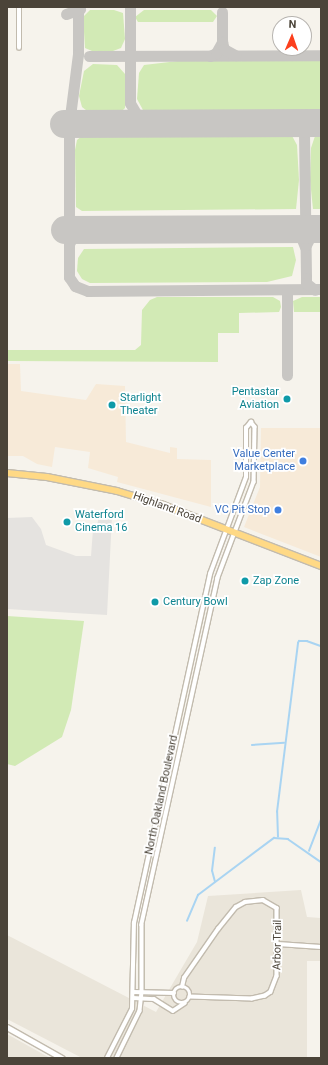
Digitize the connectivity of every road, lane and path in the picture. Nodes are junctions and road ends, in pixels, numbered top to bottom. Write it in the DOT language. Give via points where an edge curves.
graph roads {
  1 [pos="19,7"];
  2 [pos="19,48"];
  3 [pos="7,473"];
  4 [pos="226,530"];
  5 [pos="235,533"];
  6 [pos="321,566"];
  7 [pos="278,944"];
  8 [pos="321,947"];
  9 [pos="182,987"];
  10 [pos="133,992"];
  11 [pos="142,992"];
  12 [pos="174,993"];
  13 [pos="190,997"];
  14 [pos="133,998"];
  15 [pos="142,998"];
  16 [pos="185,1003"];
  17 [pos="7,1027"];
  18 [pos="62,1058"];
  19 [pos="107,1058"];
  20 [pos="117,1058"];
  1 -- 2 [label="street"];
  3 -- 4 [label="highway, Highland Road" via="47,476 106,488 163,505"];
  4 -- 5 [label="highway, Highland Road"];
  4 -- 5 [label="street, North Oakland Boulevard" via="246,477 246,428 251,422 255,427 255,477"];
  4 -- 10 [label="street, North Oakland Boulevard" via="209,578 134,923"];
  5 -- 6 [label="highway, Highland Road"];
  5 -- 11 [label="street, North Oakland Boulevard" via="218,578 142,925"];
  7 -- 8 [label="street"];
  7 -- 9 [label="street, Arbor Trail" via="277,908 263,900 244,902 222,923 184,978"];
  7 -- 13 [label="street, Arbor Trail" via="276,984 265,996 252,999"];
  9 -- 12 [label="street"];
  9 -- 13 [label="street" via="190,992"];
  10 -- 11 [label="street"];
  10 -- 14 [label="street, North Oakland Boulevard"];
  11 -- 12 [label="street"];
  11 -- 15 [label="street, North Oakland Boulevard"];
  12 -- 16 [label="street" via="175,1000"];
  13 -- 16 [label="street"];
  14 -- 15 [label="street"];
  14 -- 19 [label="street, North Oakland Boulevard" via="130,1014"];
  15 -- 16 [label="street" via="154,999 173,1011"];
  15 -- 20 [label="street, North Oakland Boulevard" via="138,1016"];
  17 -- 18 [label="street"];
}
